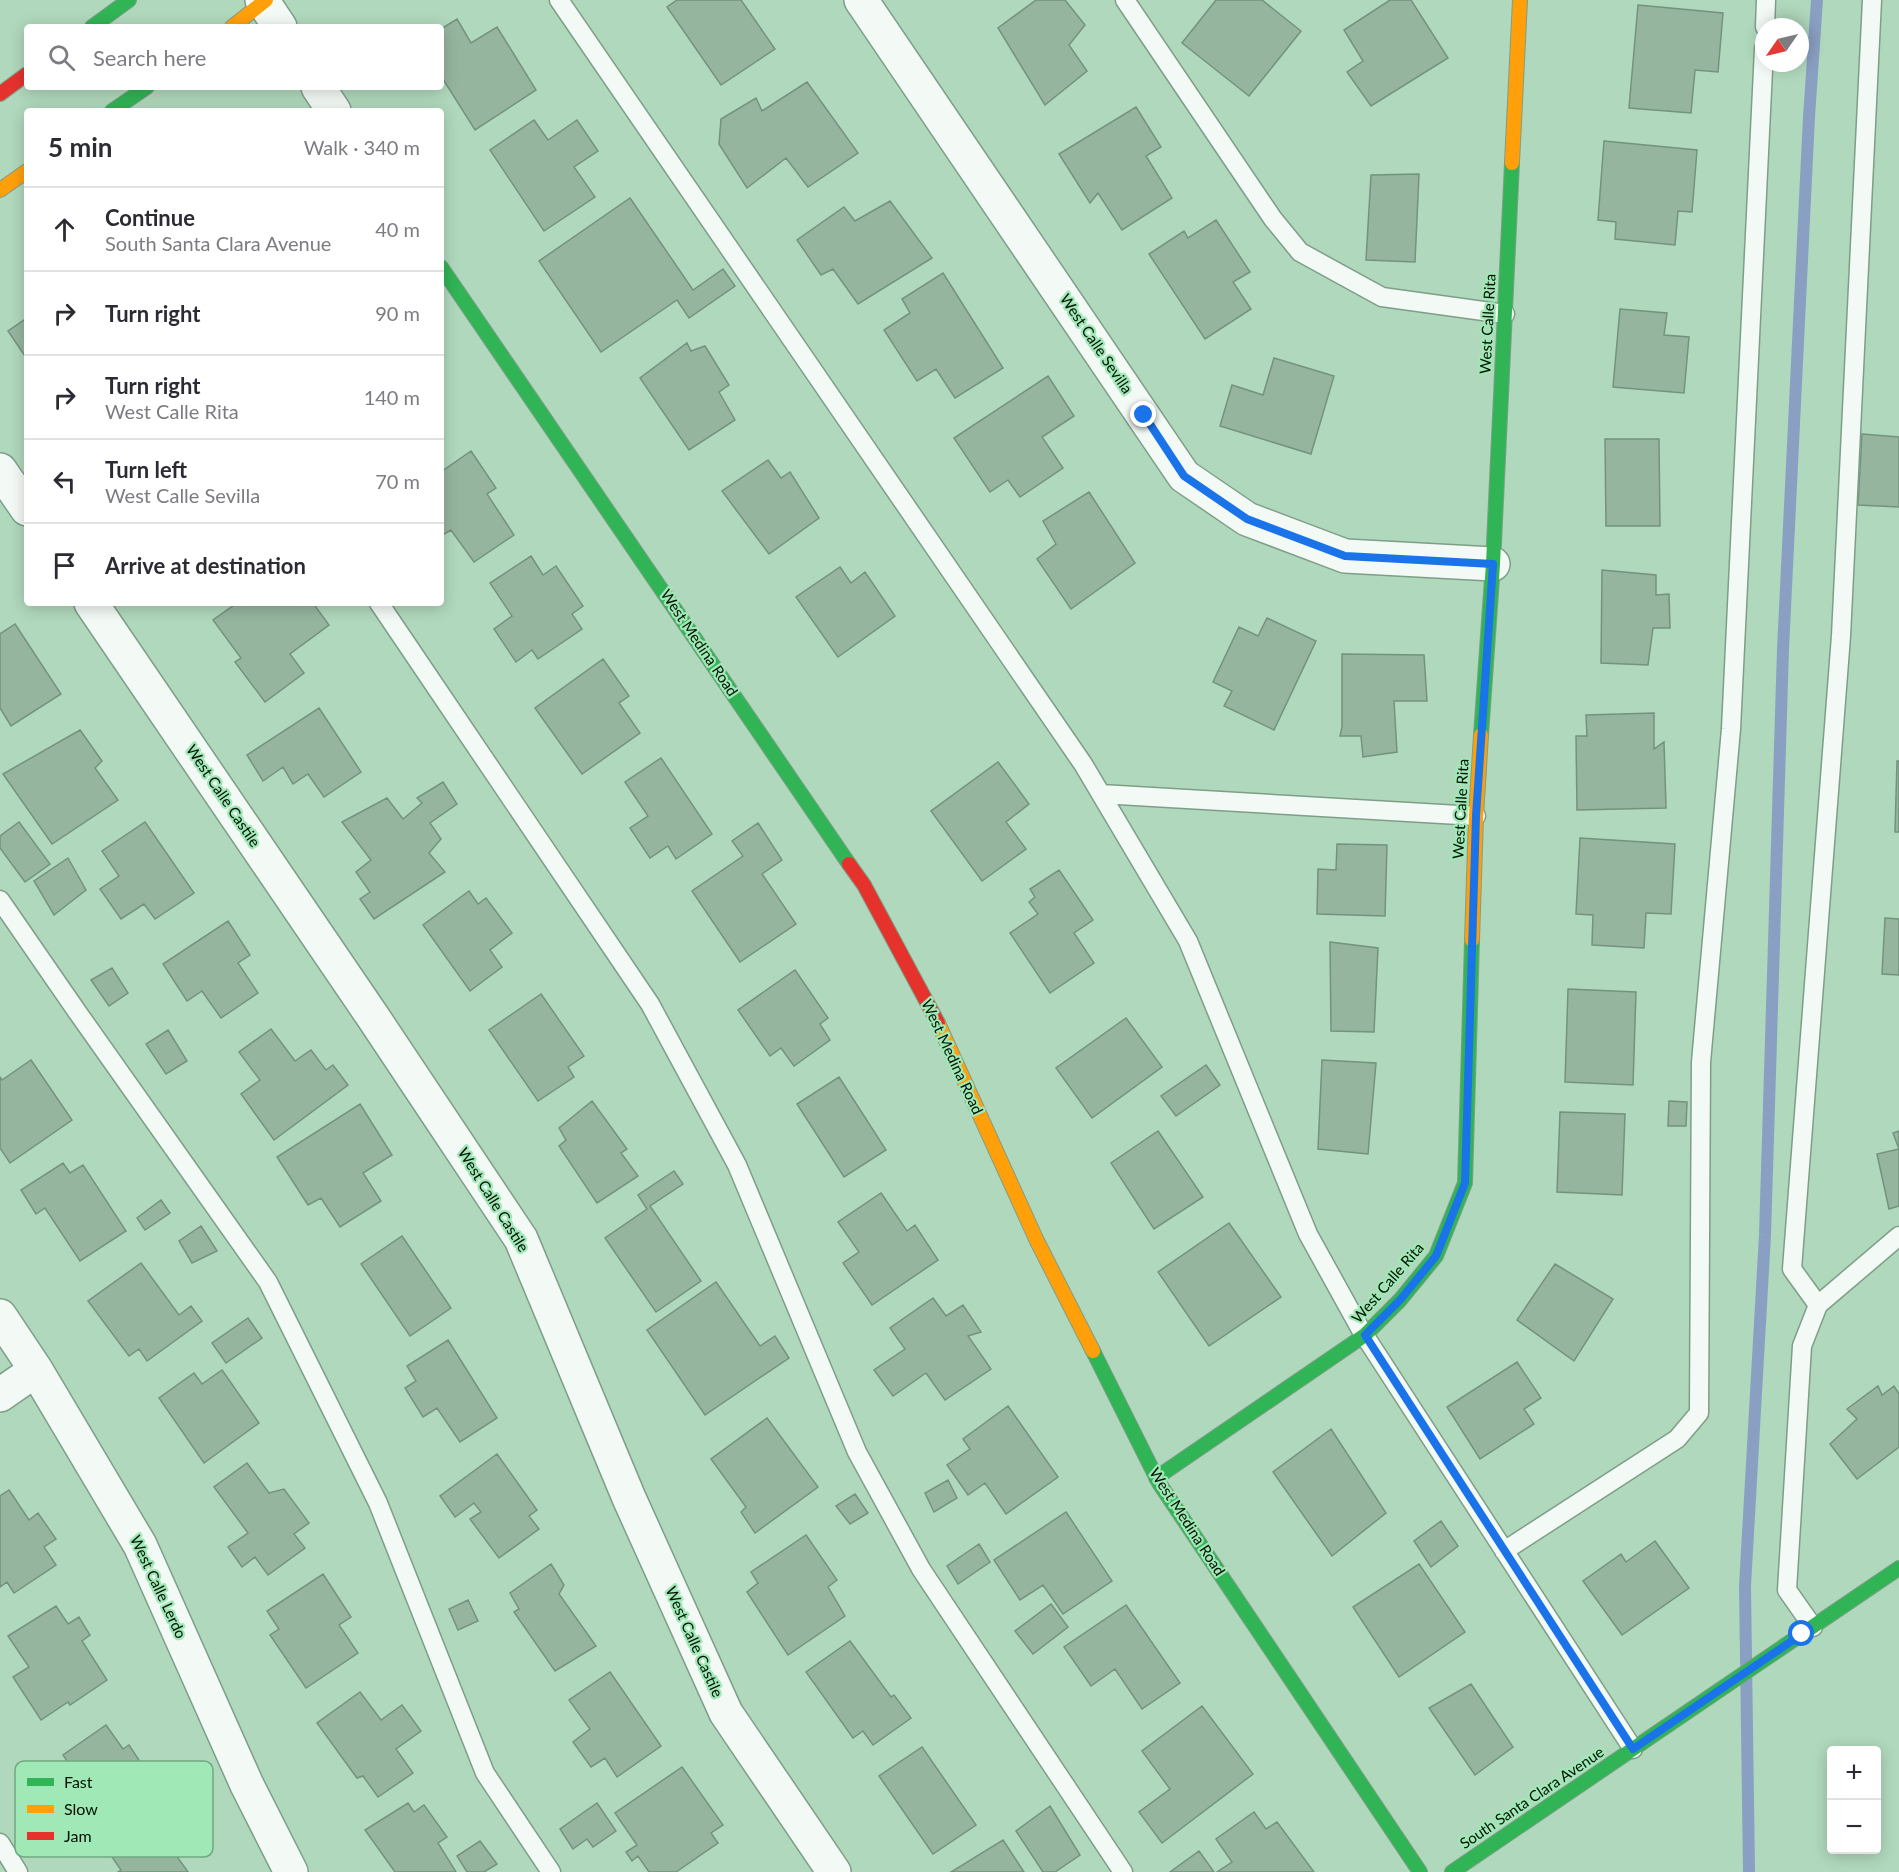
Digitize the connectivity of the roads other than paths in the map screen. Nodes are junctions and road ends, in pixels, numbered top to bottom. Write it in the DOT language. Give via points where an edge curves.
graph roads {
  1 [pos="129,0"];
  2 [pos="559,0"];
  3 [pos="861,0"];
  4 [pos="1125,0"];
  5 [pos="1520,0"];
  6 [pos="1766,0"];
  7 [pos="1872,0"];
  8 [pos="268,7"];
  9 [pos="1765,18"];
  10 [pos="96,24"];
  11 [pos="237,24"];
  12 [pos="1763,72"];
  13 [pos="24,76"];
  14 [pos="143,90"];
  15 [pos="320,90"];
  16 [pos="0,94"];
  17 [pos="116,108"];
  18 [pos="332,108"];
  19 [pos="24,173"];
  20 [pos="0,190"];
  21 [pos="444,271"];
  22 [pos="1505,314"];
  23 [pos="0,470"];
  24 [pos="24,505"];
  25 [pos="1493,564"];
  26 [pos="93,606"];
  27 [pos="381,606"];
  28 [pos="1101,794"];
  29 [pos="1476,816"];
  30 [pos="0,900"];
  31 [pos="1899,1236"];
  32 [pos="1818,1305"];
  33 [pos="0,1316"];
  34 [pos="1365,1335"];
  35 [pos="36,1370"];
  36 [pos="0,1395"];
  37 [pos="1156,1478"];
  38 [pos="1504,1551"];
  39 [pos="1899,1568"];
  40 [pos="1813,1627"];
  41 [pos="1633,1749"];
  42 [pos="0,1843"];
  43 [pos="18,1872"];
  44 [pos="291,1872"];
  45 [pos="551,1872"];
  46 [pos="834,1872"];
  47 [pos="1123,1872"];
  48 [pos="1420,1872"];
  49 [pos="1452,1872"];
  1 -- 10 [label="street"];
  2 -- 28 [label="lane"];
  3 -- 25 [label="street, West Calle Sevilla" via="1184,476 1247,519 1345,556"];
  4 -- 22 [label="lane" via="1273,219 1300,252 1382,297"];
  5 -- 22 [label="street, West Calle Rita"];
  6 -- 9 [label="lane"];
  7 -- 32 [label="lane" via="1840,636 1792,1269"];
  8 -- 11 [label="street"];
  12 -- 38 [label="lane" via="1731,729 1701,1062 1699,1413 1677,1439"];
  13 -- 16 [label="street"];
  14 -- 17 [label="street"];
  15 -- 18 [label="street"];
  19 -- 20 [label="street"];
  21 -- 37 [label="street, West Medina Road" via="864,885 942,1030 1037,1241"];
  22 -- 25 [label="street, West Calle Rita"];
  23 -- 24 [label="street"];
  25 -- 29 [label="street, West Calle Rita"];
  26 -- 46 [label="street, West Calle Castile" via="521,1239 629,1498 726,1713"];
  27 -- 47 [label="lane" via="650,1004 737,1165 856,1452 921,1569"];
  28 -- 29 [label="lane"];
  28 -- 34 [label="lane" via="1188,940 1308,1234"];
  29 -- 34 [label="street, West Calle Rita" via="1465,1183 1436,1256"];
  30 -- 45 [label="lane" via="268,1282 378,1503 485,1773"];
  31 -- 32 [label="lane"];
  32 -- 40 [label="lane" via="1802,1346 1787,1590"];
  33 -- 35 [label="street, West Calle Lerdo"];
  34 -- 37 [label="street, West Calle Rita"];
  34 -- 38 [label="lane"];
  35 -- 36 [label="street"];
  35 -- 44 [label="street, West Calle Lerdo" via="140,1545"];
  37 -- 48 [label="street, West Medina Road"];
  38 -- 41 [label="lane"];
  39 -- 40 [label="street, South Santa Clara Avenue"];
  40 -- 41 [label="street, South Santa Clara Avenue"];
  41 -- 49 [label="street, South Santa Clara Avenue"];
  42 -- 43 [label="lane"];
}
